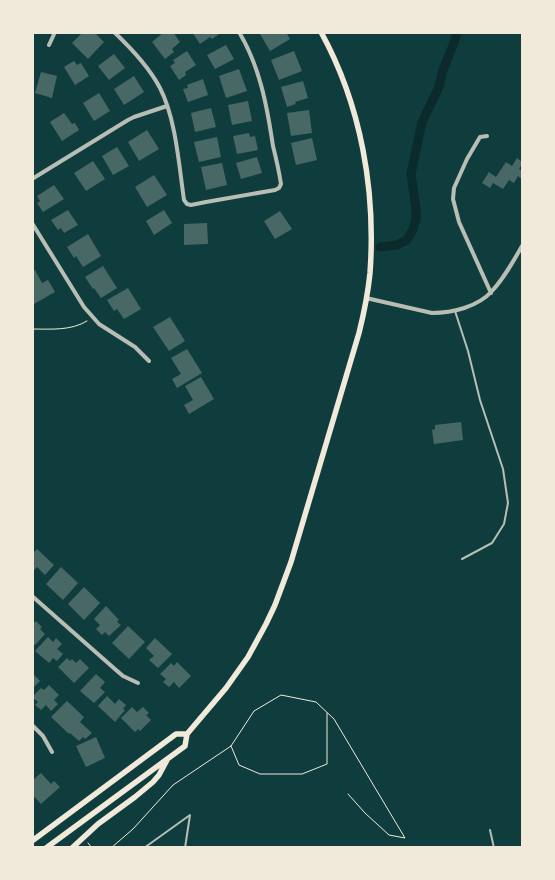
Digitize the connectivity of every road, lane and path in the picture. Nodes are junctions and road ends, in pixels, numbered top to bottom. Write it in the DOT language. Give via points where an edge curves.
graph roads {
  1 [pos="54,32"];
  2 [pos="114,32"];
  3 [pos="239,32"];
  4 [pos="321,32"];
  5 [pos="49,46"];
  6 [pos="167,106"];
  7 [pos="487,136"];
  8 [pos="32,179"];
  9 [pos="32,223"];
  10 [pos="522,246"];
  11 [pos="491,293"];
  12 [pos="366,298"];
  13 [pos="455,311"];
  14 [pos="92,317"];
  15 [pos="32,329"];
  16 [pos="149,362"];
  17 [pos="462,559"];
  18 [pos="32,596"];
  19 [pos="138,684"];
  20 [pos="327,713"];
  21 [pos="32,725"];
  22 [pos="186,734"];
  23 [pos="231,746"];
  24 [pos="52,752"];
  25 [pos="168,759"];
  26 [pos="348,794"];
  27 [pos="490,830"];
  28 [pos="32,842"];
  29 [pos="73,847"];
  30 [pos="46,848"];
  31 [pos="111,848"];
  32 [pos="144,848"];
  33 [pos="185,848"];
  34 [pos="494,848"];
  1 -- 5 [label="street"];
  2 -- 6 [label="street" via="150,71"];
  3 -- 6 [label="street" via="262,86 281,184 279,188 192,206 187,204"];
  4 -- 12 [label="main road" via="350,101 366,165 371,243"];
  6 -- 8 [label="street" via="128,120"];
  7 -- 11 [label="street" via="480,137 467,159 454,188 453,199 459,222"];
  9 -- 14 [label="street"];
  10 -- 11 [label="street"];
  11 -- 13 [label="street"];
  12 -- 13 [label="street" via="432,313"];
  12 -- 22 [label="main road" via="355,348 301,530 275,605 238,673"];
  13 -- 17 [label="lane" via="503,469 508,503 504,524 492,542"];
  14 -- 15 [label="path" via="69,328"];
  14 -- 16 [label="street" via="135,347"];
  18 -- 19 [label="street" via="123,676"];
  20 -- 23 [label="path" via="316,702 282,694 254,711"];
  20 -- 23 [label="path" via="327,764 302,774 260,774 239,765"];
  20 -- 26 [label="path" via="334,719 405,838 389,836"];
  21 -- 24 [label="street"];
  22 -- 25 [label="main road" via="184,746"];
  22 -- 28 [label="main road" via="176,734"];
  23 -- 31 [label="path" via="174,785 133,830"];
  25 -- 29 [label="main road" via="153,782"];
  25 -- 30 [label="main road"];
  27 -- 34 [label="lane"];
  32 -- 33 [label="lane" via="190,815"];
}
